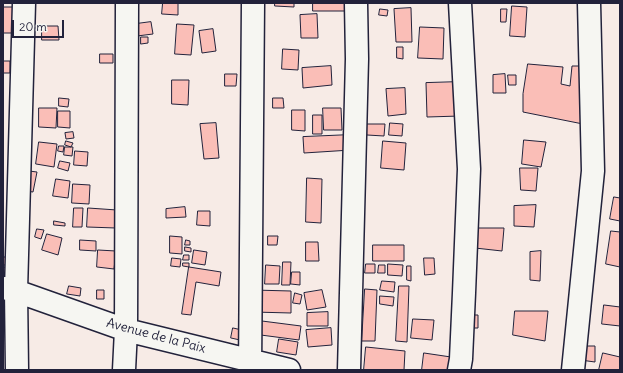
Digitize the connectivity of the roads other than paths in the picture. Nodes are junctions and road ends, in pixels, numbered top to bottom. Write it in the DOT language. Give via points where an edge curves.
graph roads {
  1 [pos="24,3"];
  2 [pos="127,3"];
  3 [pos="253,3"];
  4 [pos="356,3"];
  5 [pos="460,3"];
  6 [pos="589,3"];
  7 [pos="10,289"];
  8 [pos="126,330"];
  9 [pos="251,365"];
  10 [pos="17,370"];
  11 [pos="124,370"];
  12 [pos="289,370"];
  13 [pos="349,370"];
  14 [pos="459,370"];
  15 [pos="573,370"];
  1 -- 7 [label="street"];
  2 -- 8 [label="street"];
  3 -- 9 [label="street"];
  4 -- 13 [label="street" via="357,59"];
  5 -- 14 [label="street" via="468,169"];
  6 -- 15 [label="street" via="593,171"];
  7 -- 8 [label="street, Avenue de la Paix"];
  7 -- 10 [label="street"];
  8 -- 9 [label="street, Avenue de la Paix"];
  8 -- 11 [label="street"];
  9 -- 12 [label="street, Avenue de la Paix"];
}
